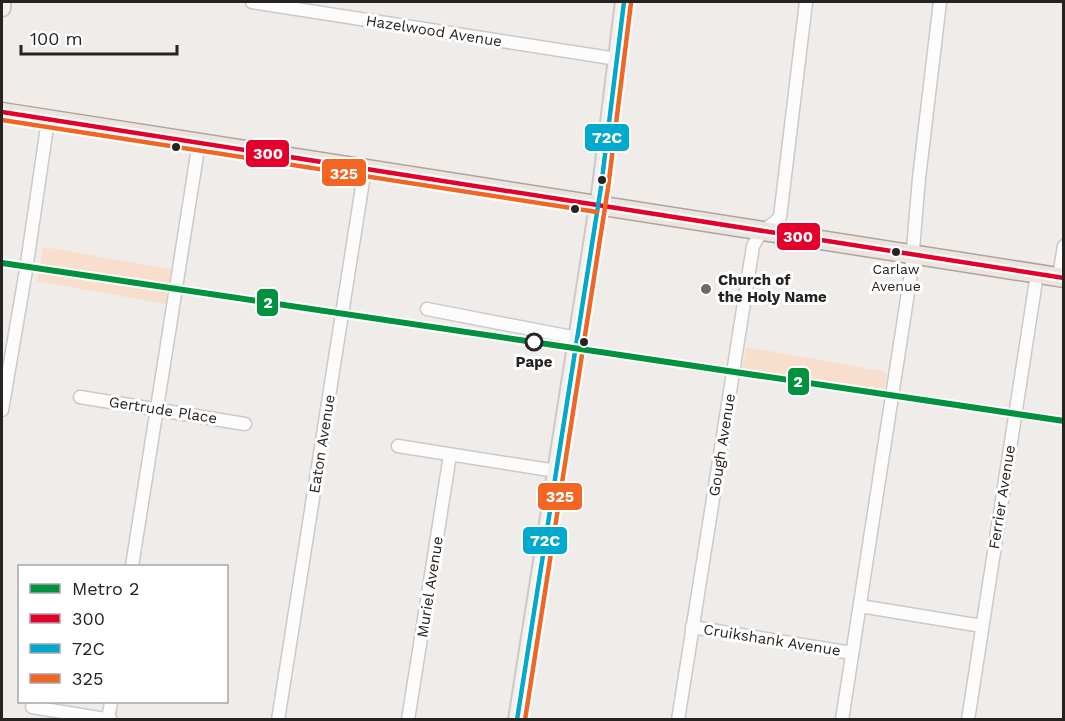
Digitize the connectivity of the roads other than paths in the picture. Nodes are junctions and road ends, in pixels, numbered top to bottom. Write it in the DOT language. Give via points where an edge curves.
graph roads {
  1 [pos="2,2"];
  2 [pos="252,2"];
  3 [pos="624,2"];
  4 [pos="806,2"];
  5 [pos="940,2"];
  6 [pos="2,8"];
  7 [pos="617,58"];
  8 [pos="2,112"];
  9 [pos="48,120"];
  10 [pos="199,142"];
  11 [pos="365,168"];
  12 [pos="598,205"];
  13 [pos="762,231"];
  14 [pos="1064,246"];
  15 [pos="912,254"];
  16 [pos="1037,274"];
  17 [pos="1061,278"];
  18 [pos="427,309"];
  19 [pos="577,338"];
  20 [pos="80,397"];
  21 [pos="158,409"];
  22 [pos="2,410"];
  23 [pos="245,424"];
  24 [pos="398,447"];
  25 [pos="450,455"];
  26 [pos="556,471"];
  27 [pos="132,565"];
  28 [pos="860,606"];
  29 [pos="982,626"];
  30 [pos="692,627"];
  31 [pos="852,653"];
  32 [pos="111,703"];
  33 [pos="32,707"];
  34 [pos="109,719"];
  35 [pos="278,720"];
  36 [pos="408,720"];
  37 [pos="517,720"];
  38 [pos="678,720"];
  39 [pos="842,720"];
  40 [pos="968,720"];
  1 -- 6 [label="main road"];
  2 -- 7 [label="street, Hazelwood Avenue"];
  3 -- 7 [label="main road"];
  4 -- 13 [label="street, Gough Avenue" via="780,217"];
  5 -- 15 [label="street"];
  7 -- 12 [label="main road"];
  8 -- 9 [label="main road"];
  9 -- 10 [label="main road"];
  9 -- 22 [label="street"];
  10 -- 11 [label="main road"];
  10 -- 21 [label="street"];
  11 -- 12 [label="main road"];
  11 -- 35 [label="street, Eaton Avenue"];
  12 -- 13 [label="main road"];
  12 -- 19 [label="main road"];
  13 -- 15 [label="main road"];
  13 -- 30 [label="street, Gough Avenue" via="753,246"];
  14 -- 17 [label="street"];
  15 -- 16 [label="main road"];
  15 -- 28 [label="street"];
  16 -- 17 [label="main road"];
  16 -- 29 [label="street, Ferrier Avenue"];
  18 -- 19 [label="street"];
  19 -- 26 [label="main road"];
  20 -- 21 [label="street, Gertrude Place"];
  21 -- 23 [label="street, Gertrude Place"];
  21 -- 27 [label="street"];
  24 -- 25 [label="street"];
  25 -- 26 [label="street"];
  25 -- 36 [label="street, Muriel Avenue"];
  26 -- 37 [label="main road"];
  28 -- 29 [label="street"];
  28 -- 31 [label="street"];
  29 -- 40 [label="street, Ferrier Avenue"];
  30 -- 31 [label="street, Cruikshank Avenue"];
  30 -- 38 [label="street, Gough Avenue"];
  31 -- 39 [label="street"];
  32 -- 34 [label="street"];
  33 -- 34 [label="street"];
}
